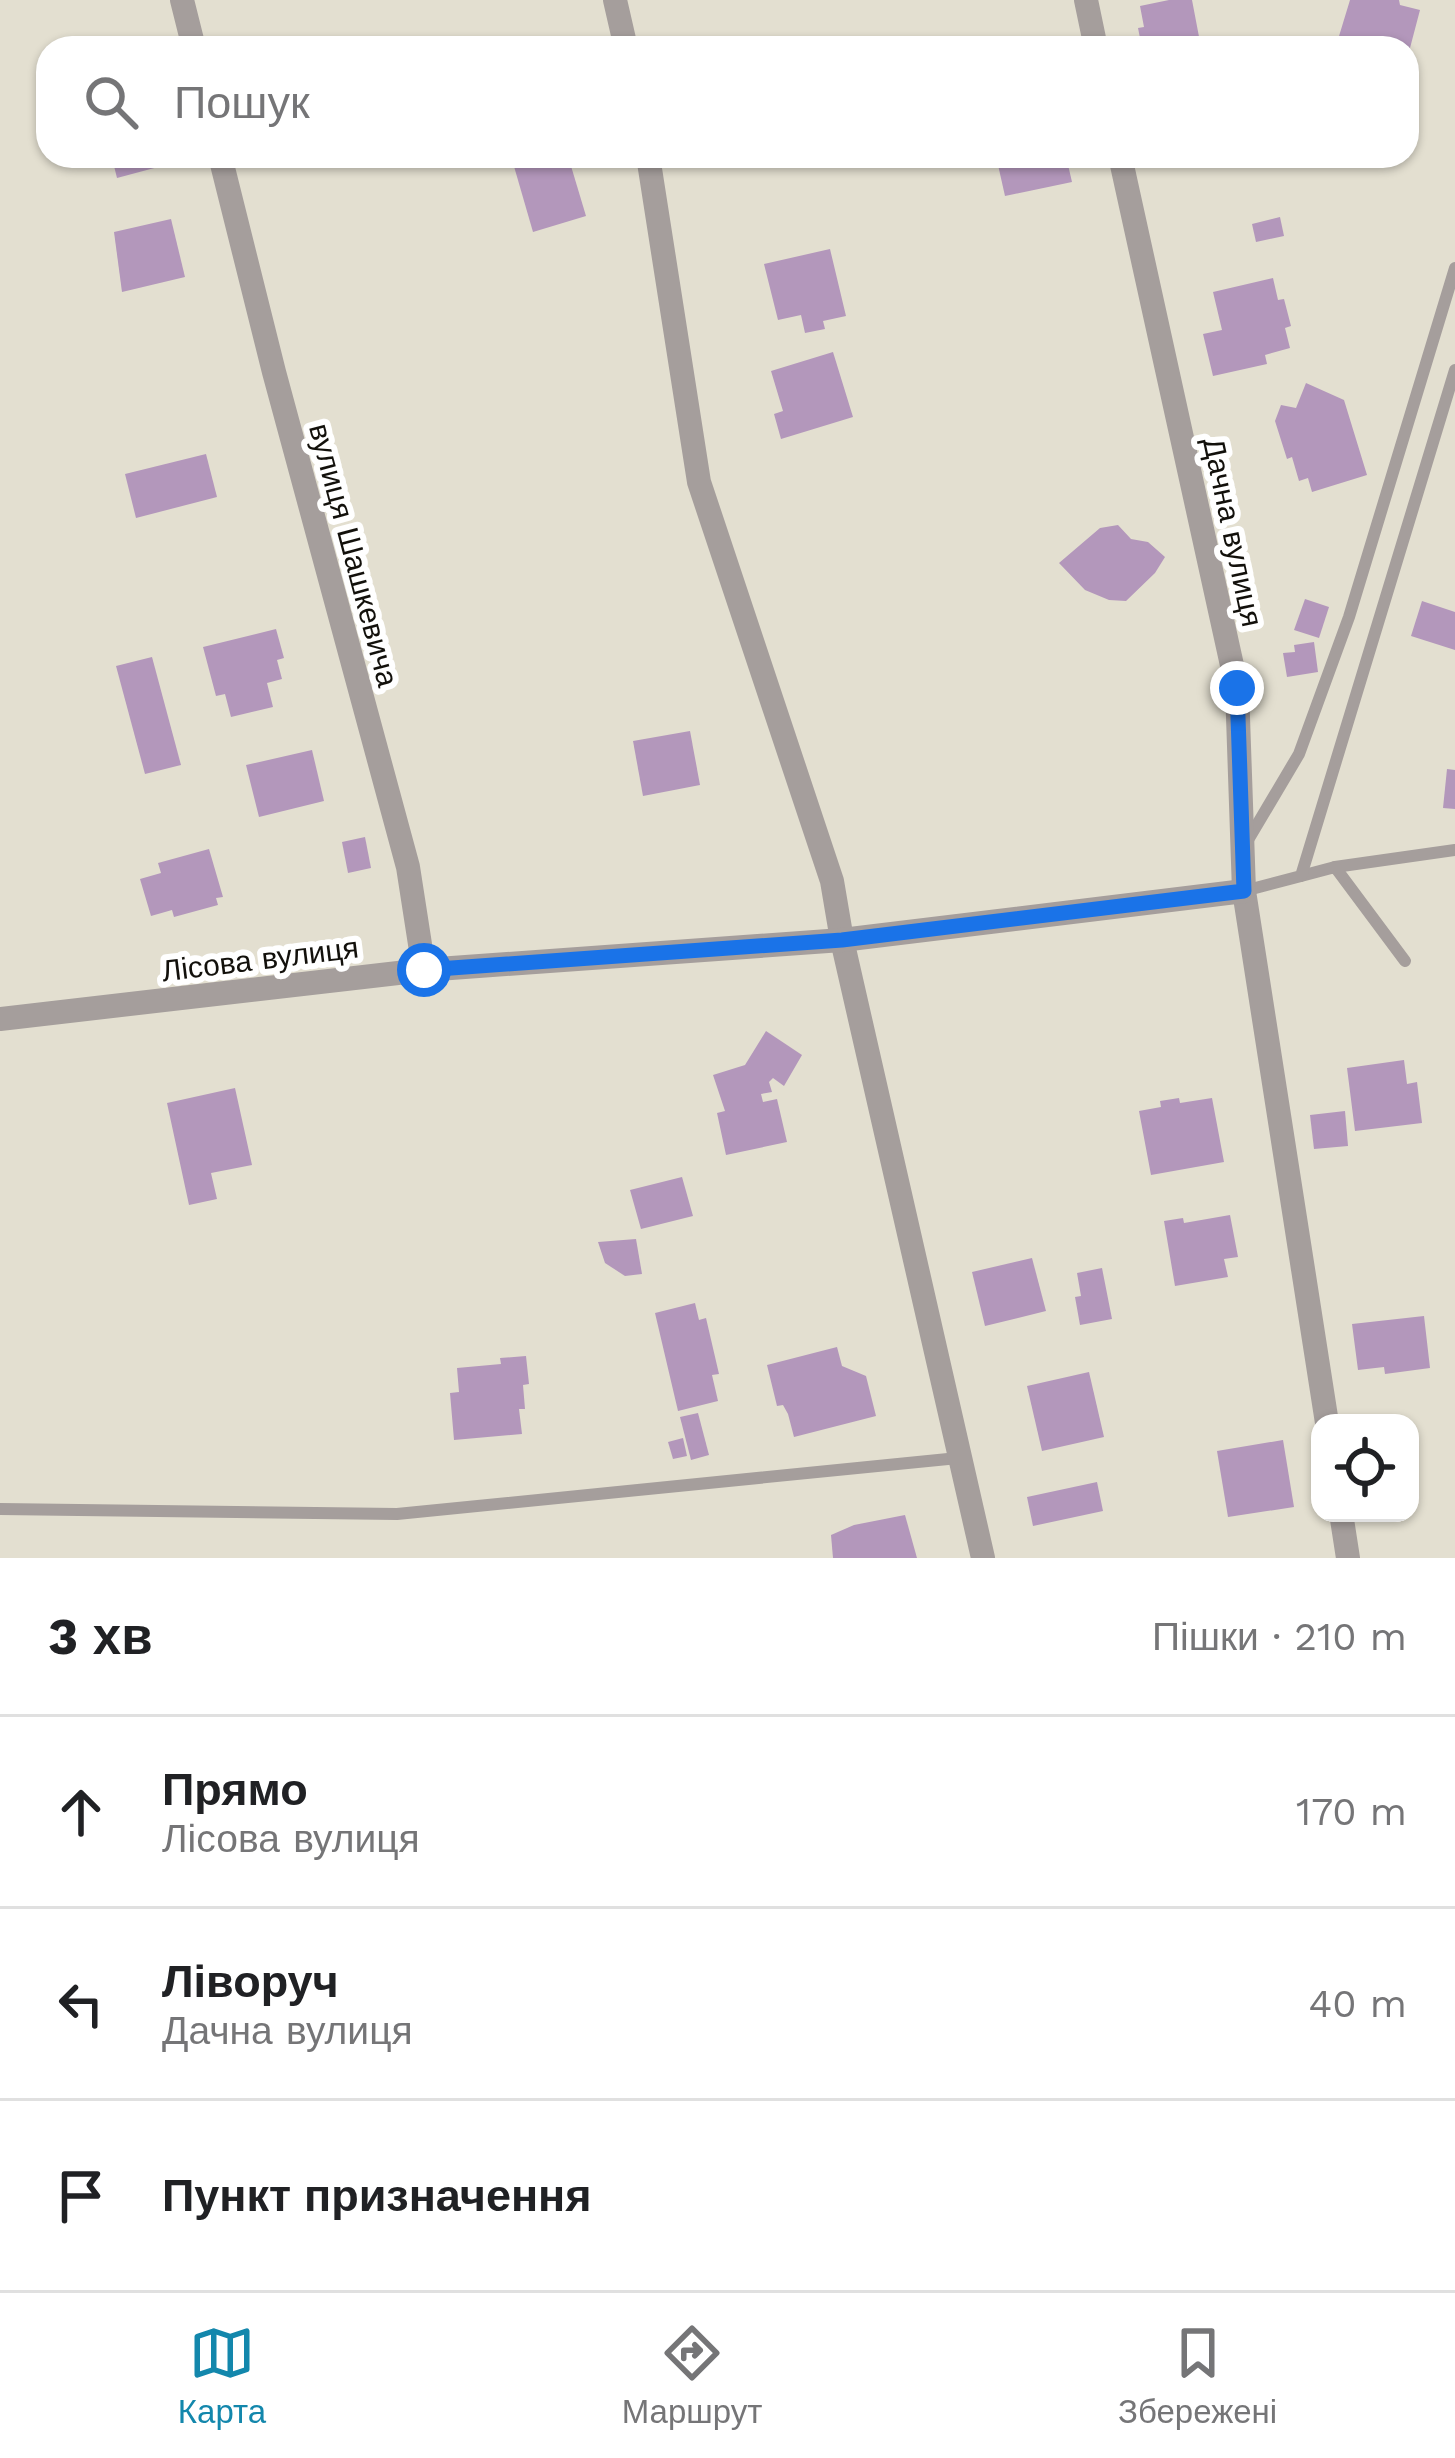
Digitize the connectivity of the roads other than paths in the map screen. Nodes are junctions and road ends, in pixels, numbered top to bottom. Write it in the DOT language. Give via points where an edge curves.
graph roads {
  1 [pos="182,0"];
  2 [pos="615,0"];
  3 [pos="1086,0"];
  4 [pos="191,36"];
  5 [pos="623,36"];
  6 [pos="1094,36"];
  7 [pos="223,168"];
  8 [pos="650,168"];
  9 [pos="1123,168"];
  10 [pos="1455,268"];
  11 [pos="1455,370"];
  12 [pos="1242,850"];
  13 [pos="1455,850"];
  14 [pos="1335,867"];
  15 [pos="1300,876"];
  16 [pos="1244,891"];
  17 [pos="842,940"];
  18 [pos="1405,961"];
  19 [pos="424,970"];
  20 [pos="0,1019"];
  21 [pos="1326,1414"];
  22 [pos="958,1458"];
  23 [pos="0,1509"];
  24 [pos="1342,1522"];
  25 [pos="983,1558"];
  26 [pos="1348,1558"];
  1 -- 4 [label="street"];
  2 -- 5 [label="street"];
  3 -- 6 [label="street"];
  7 -- 19 [label="street, вулиця Шашкевича" via="408,867"];
  8 -- 17 [label="street" via="700,482 832,881"];
  9 -- 12 [label="street, Дачна вулиця" via="1237,688"];
  10 -- 12 [label="lane" via="1299,754"];
  11 -- 15 [label="lane"];
  12 -- 16 [label="street, Дачна вулиця"];
  13 -- 14 [label="lane"];
  14 -- 15 [label="lane"];
  14 -- 18 [label="lane"];
  15 -- 16 [label="lane"];
  16 -- 17 [label="street, Лісова вулиця"];
  16 -- 21 [label="street, Дачна вулиця"];
  17 -- 19 [label="street, Лісова вулиця"];
  17 -- 22 [label="street"];
  19 -- 20 [label="street, Лісова вулиця"];
  22 -- 23 [label="lane" via="397,1514"];
  22 -- 25 [label="street"];
  24 -- 26 [label="street"];
}
